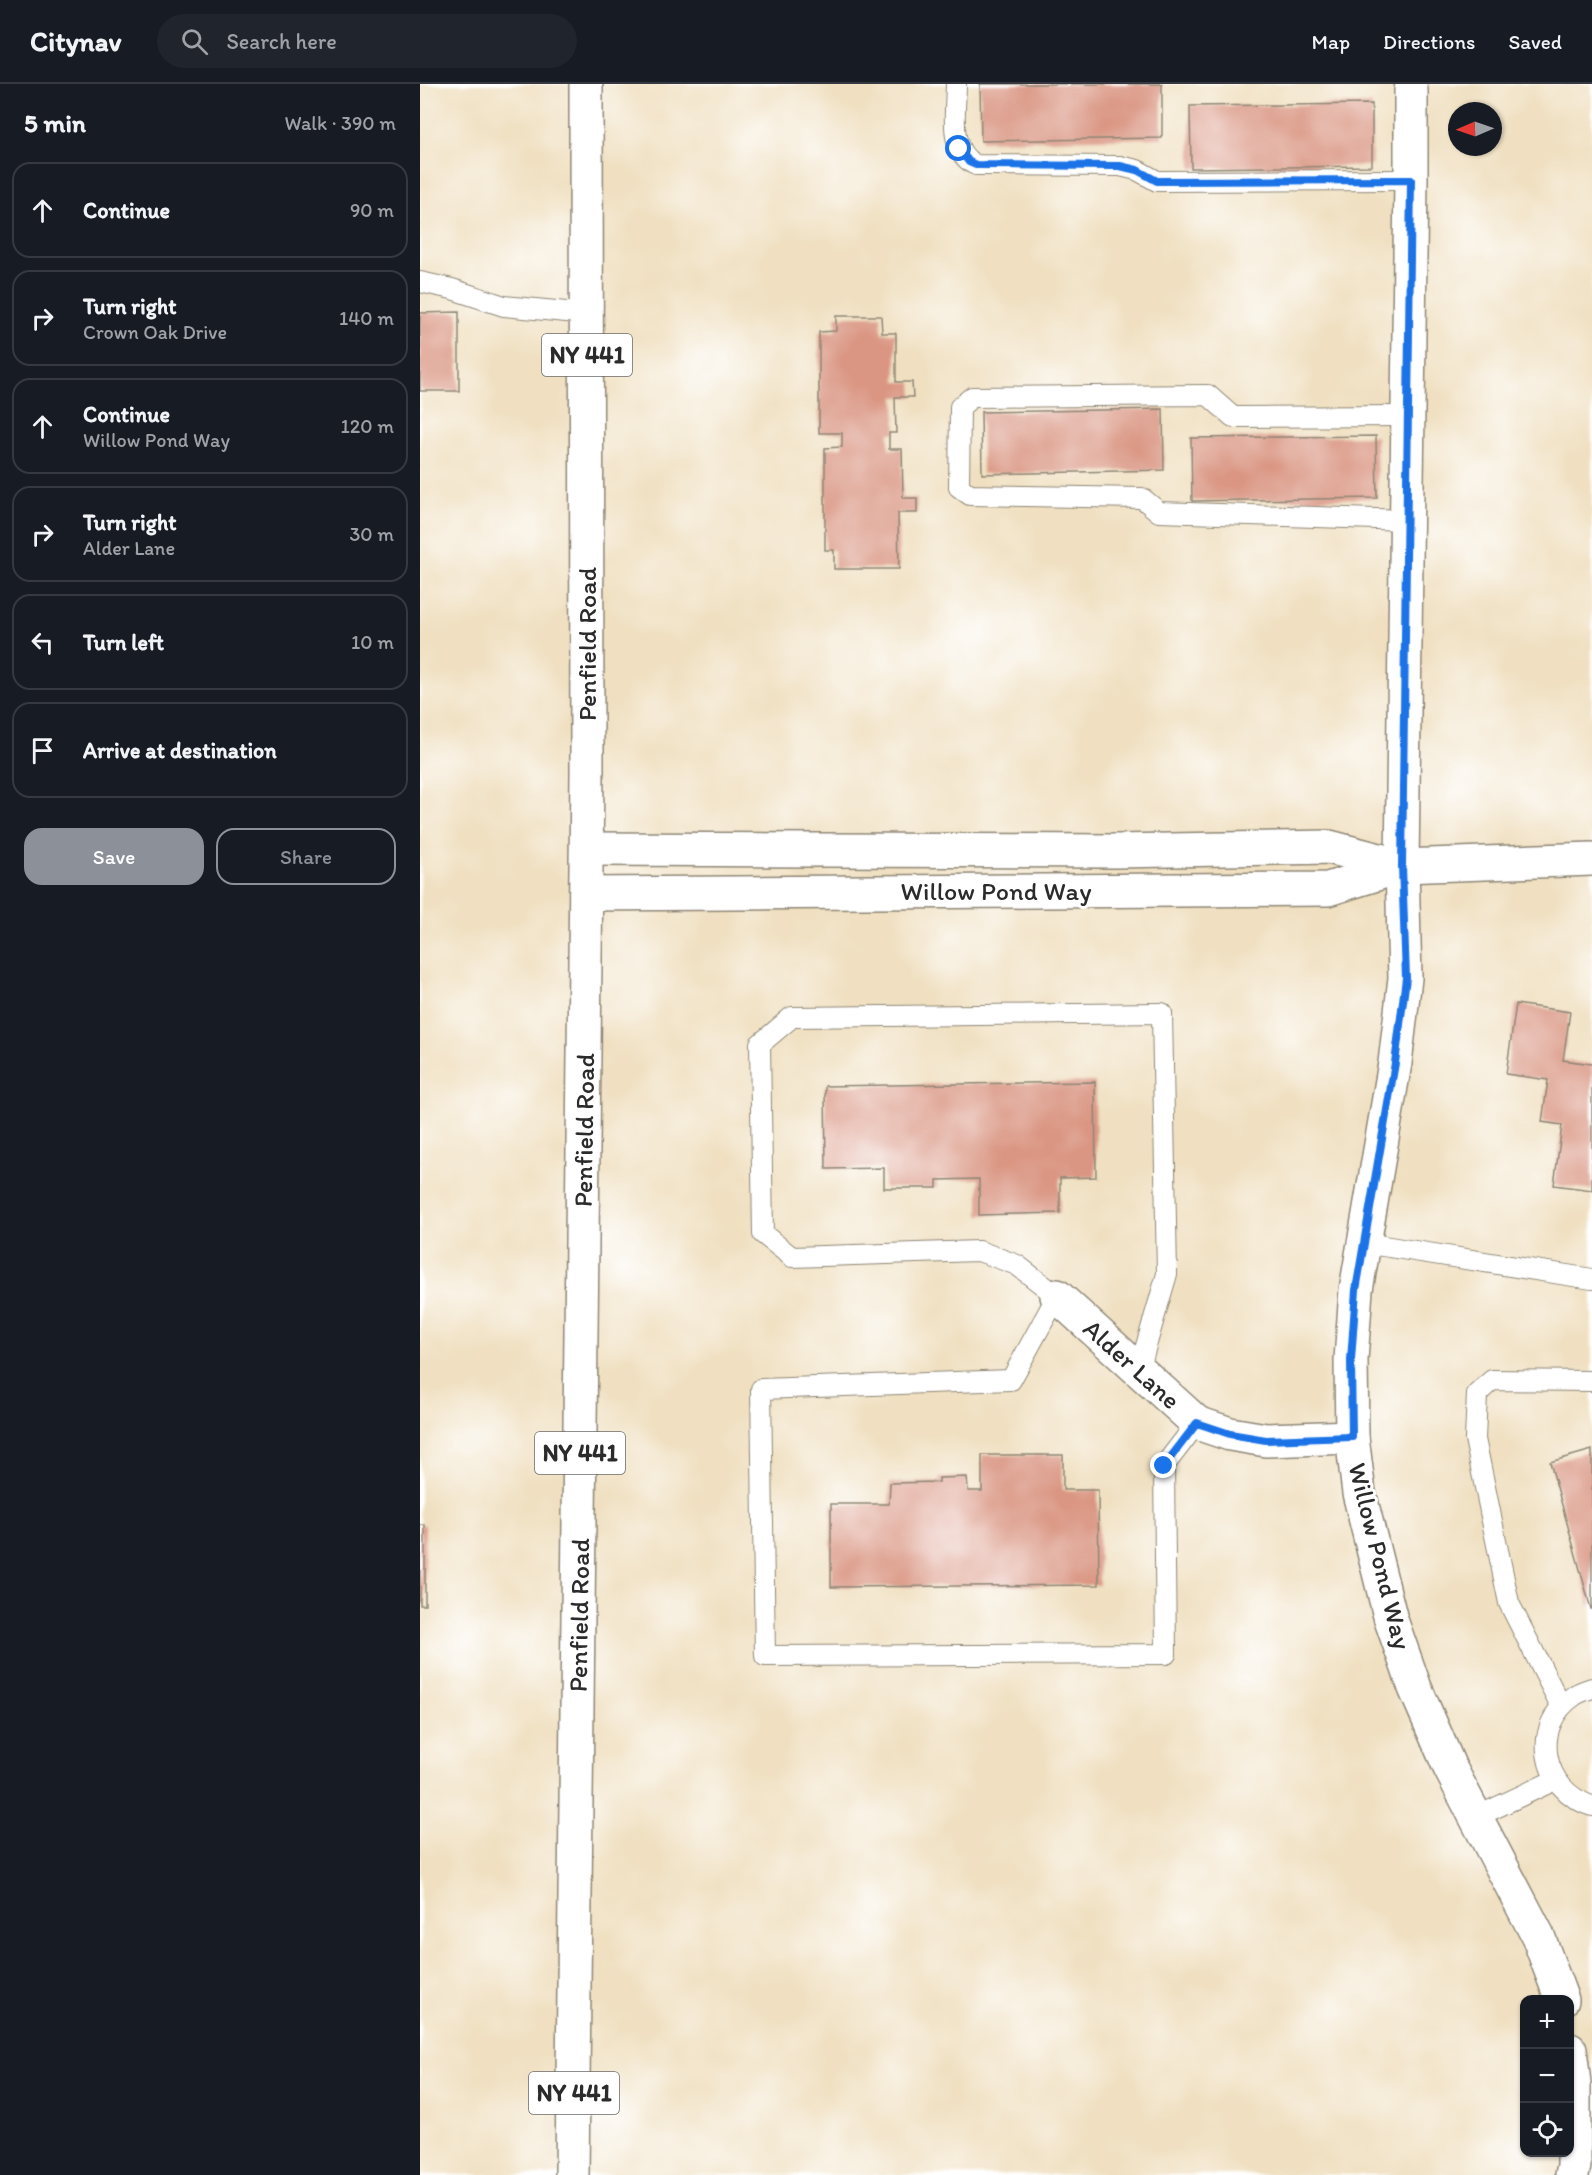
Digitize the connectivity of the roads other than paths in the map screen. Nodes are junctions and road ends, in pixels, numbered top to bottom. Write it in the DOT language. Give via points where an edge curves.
graph roads {
  1 [pos="586,84"];
  2 [pos="956,84"];
  3 [pos="1402,87"];
  4 [pos="1411,180"];
  5 [pos="420,282"];
  6 [pos="587,314"];
  7 [pos="1408,416"];
  8 [pos="1406,520"];
  9 [pos="587,849"];
  10 [pos="1592,859"];
  11 [pos="1402,866"];
  12 [pos="586,894"];
  13 [pos="1364,1243"];
  14 [pos="1592,1279"];
  15 [pos="1057,1296"];
  16 [pos="1138,1370"];
  17 [pos="1592,1381"];
  18 [pos="1197,1423"];
  19 [pos="1352,1437"];
  20 [pos="1592,1688"];
  21 [pos="1561,1706"];
  22 [pos="1555,1780"];
  23 [pos="1592,1806"];
  24 [pos="1476,1817"];
  25 [pos="1560,1995"];
  26 [pos="1578,2057"];
  27 [pos="573,2175"];
  28 [pos="1572,2175"];
  1 -- 6 [label="street, Penfield Road / NY 441"];
  2 -- 4 [label="lane" via="956,142 963,156 976,165 1120,166 1157,181"];
  3 -- 4 [label="street"];
  4 -- 7 [label="street"];
  5 -- 6 [label="lane" via="504,306"];
  6 -- 9 [label="street, Penfield Road / NY 441"];
  7 -- 8 [label="street"];
  7 -- 8 [label="lane" via="1233,417 1208,395 972,398 960,408 959,487 970,495 1142,498 1159,512"];
  8 -- 11 [label="street"];
  9 -- 11 [label="street, Willow Pond Way" via="1329,848"];
  9 -- 12 [label="street, Penfield Road / NY 441"];
  10 -- 11 [label="street, Willow Pond Way"];
  11 -- 12 [label="street, Willow Pond Way" via="1328,888"];
  11 -- 13 [label="street, Willow Pond Way" via="1406,978"];
  12 -- 27 [label="street, Penfield Road / NY 441"];
  13 -- 14 [label="lane"];
  13 -- 19 [label="street, Willow Pond Way" via="1351,1360"];
  15 -- 16 [label="street, Alder Lane"];
  15 -- 16 [label="lane" via="1017,1265 979,1251 792,1257 763,1234 760,1044 792,1017 1162,1013 1167,1275"];
  15 -- 18 [label="lane" via="1011,1380 761,1389 765,1656 1166,1654 1164,1466"];
  16 -- 18 [label="street, Alder Lane"];
  17 -- 21 [label="lane" via="1492,1380 1477,1394 1475,1439 1509,1603"];
  18 -- 19 [label="street, Alder Lane" via="1266,1440"];
  19 -- 24 [label="street, Willow Pond Way" via="1359,1493 1391,1620 1415,1688"];
  20 -- 21 [label="lane" via="1575,1694"];
  21 -- 22 [label="lane" via="1546,1742"];
  22 -- 23 [label="lane" via="1581,1803"];
  22 -- 24 [label="lane"];
  24 -- 25 [label="street, Willow Pond Way" via="1538,1936"];
  26 -- 28 [label="street"];
}
